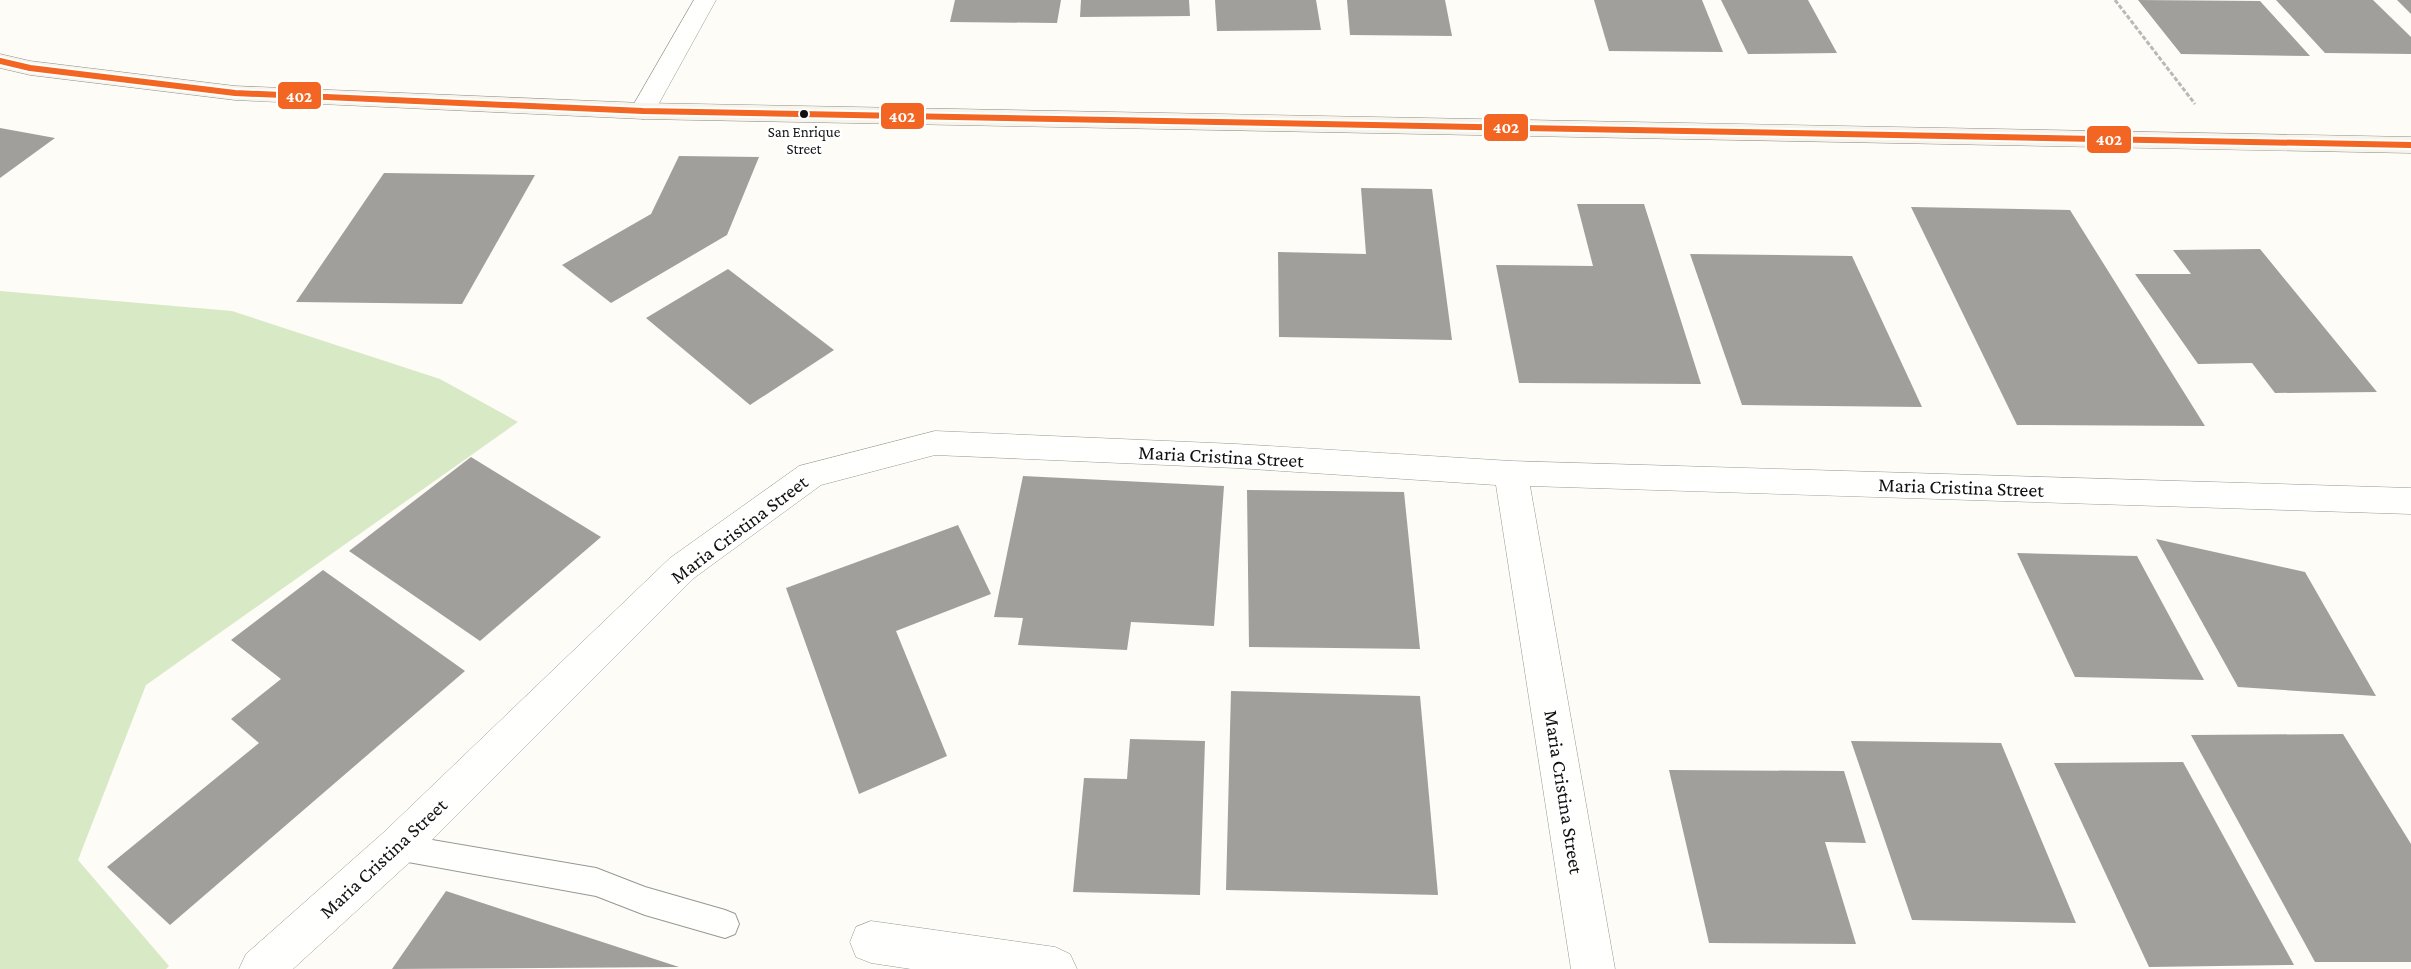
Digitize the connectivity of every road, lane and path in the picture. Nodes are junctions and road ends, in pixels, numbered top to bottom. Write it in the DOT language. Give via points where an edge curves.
graph roads {
  1 [pos="705,0"];
  2 [pos="2115,0"];
  3 [pos="0,62"];
  4 [pos="643,111"];
  5 [pos="2223,141"];
  6 [pos="2411,145"];
  7 [pos="1511,473"];
  8 [pos="2411,501"];
  9 [pos="397,848"];
  10 [pos="725,924"];
  11 [pos="871,942"];
  12 [pos="261,969"];
  13 [pos="1055,969"];
  14 [pos="1593,969"];
  1 -- 4 [label="street"];
  2 -- 5 [label="path"];
  3 -- 4 [label="street" via="235,93"];
  4 -- 5 [label="street"];
  5 -- 6 [label="street"];
  7 -- 8 [label="street, Maria Cristina Street"];
  7 -- 9 [label="street, Maria Cristina Street" via="935,443 811,475 682,568"];
  7 -- 14 [label="street, Maria Cristina Street"];
  9 -- 10 [label="lane" via="596,882"];
  9 -- 12 [label="street, Maria Cristina Street"];
  11 -- 13 [label="street"];
}
